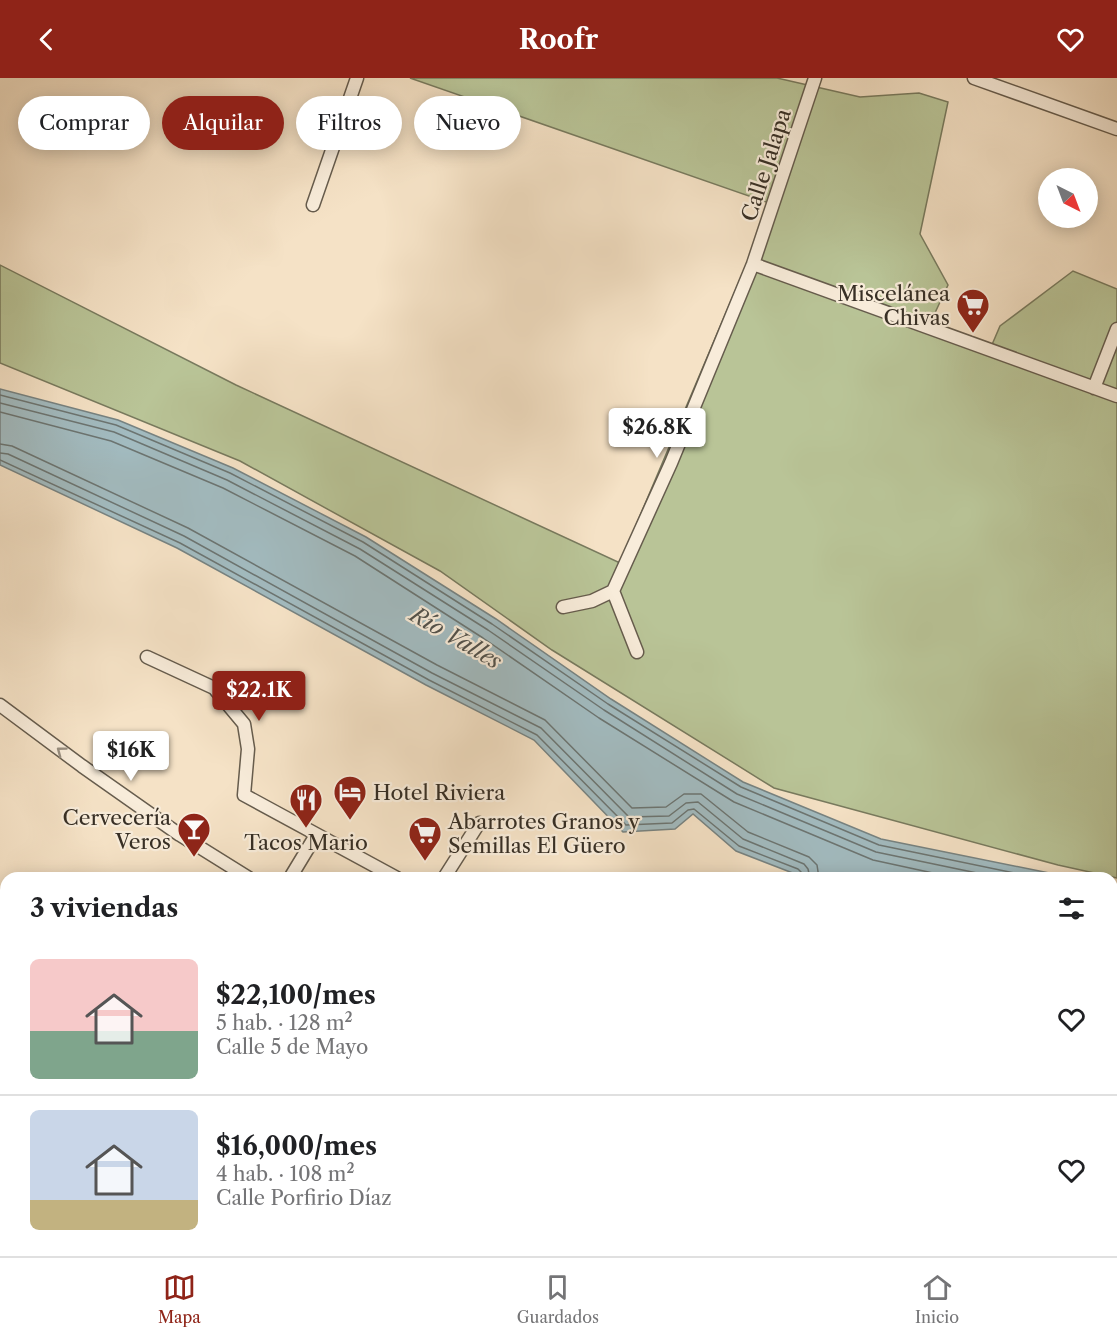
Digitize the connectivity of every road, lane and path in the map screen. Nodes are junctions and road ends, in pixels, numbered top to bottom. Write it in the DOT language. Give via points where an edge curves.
graph roads {
  1 [pos="357,78"];
  2 [pos="815,78"];
  3 [pos="974,78"];
  4 [pos="1117,129"];
  5 [pos="313,206"];
  6 [pos="753,264"];
  7 [pos="1117,329"];
  8 [pos="1094,388"];
  9 [pos="1117,396"];
  10 [pos="614,591"];
  11 [pos="563,607"];
  12 [pos="637,652"];
  13 [pos="147,657"];
  14 [pos="0,705"];
  15 [pos="479,823"];
  16 [pos="316,835"];
  17 [pos="239,872"];
  18 [pos="294,872"];
  19 [pos="386,872"];
  20 [pos="448,872"];
  1 -- 5 [label="street"];
  2 -- 6 [label="street, Calle Jalapa"];
  3 -- 4 [label="street"];
  6 -- 8 [label="street"];
  6 -- 10 [label="street, Calle Jalapa"];
  7 -- 8 [label="street"];
  8 -- 9 [label="street"];
  10 -- 11 [label="street"];
  10 -- 12 [label="street"];
  13 -- 16 [label="street" via="214,688 244,724 248,749 244,795"];
  17 -- 14 [label="street, one-way" via="180,835"];
  15 -- 20 [label="street"];
  16 -- 18 [label="street"];
  16 -- 19 [label="street"];
}
